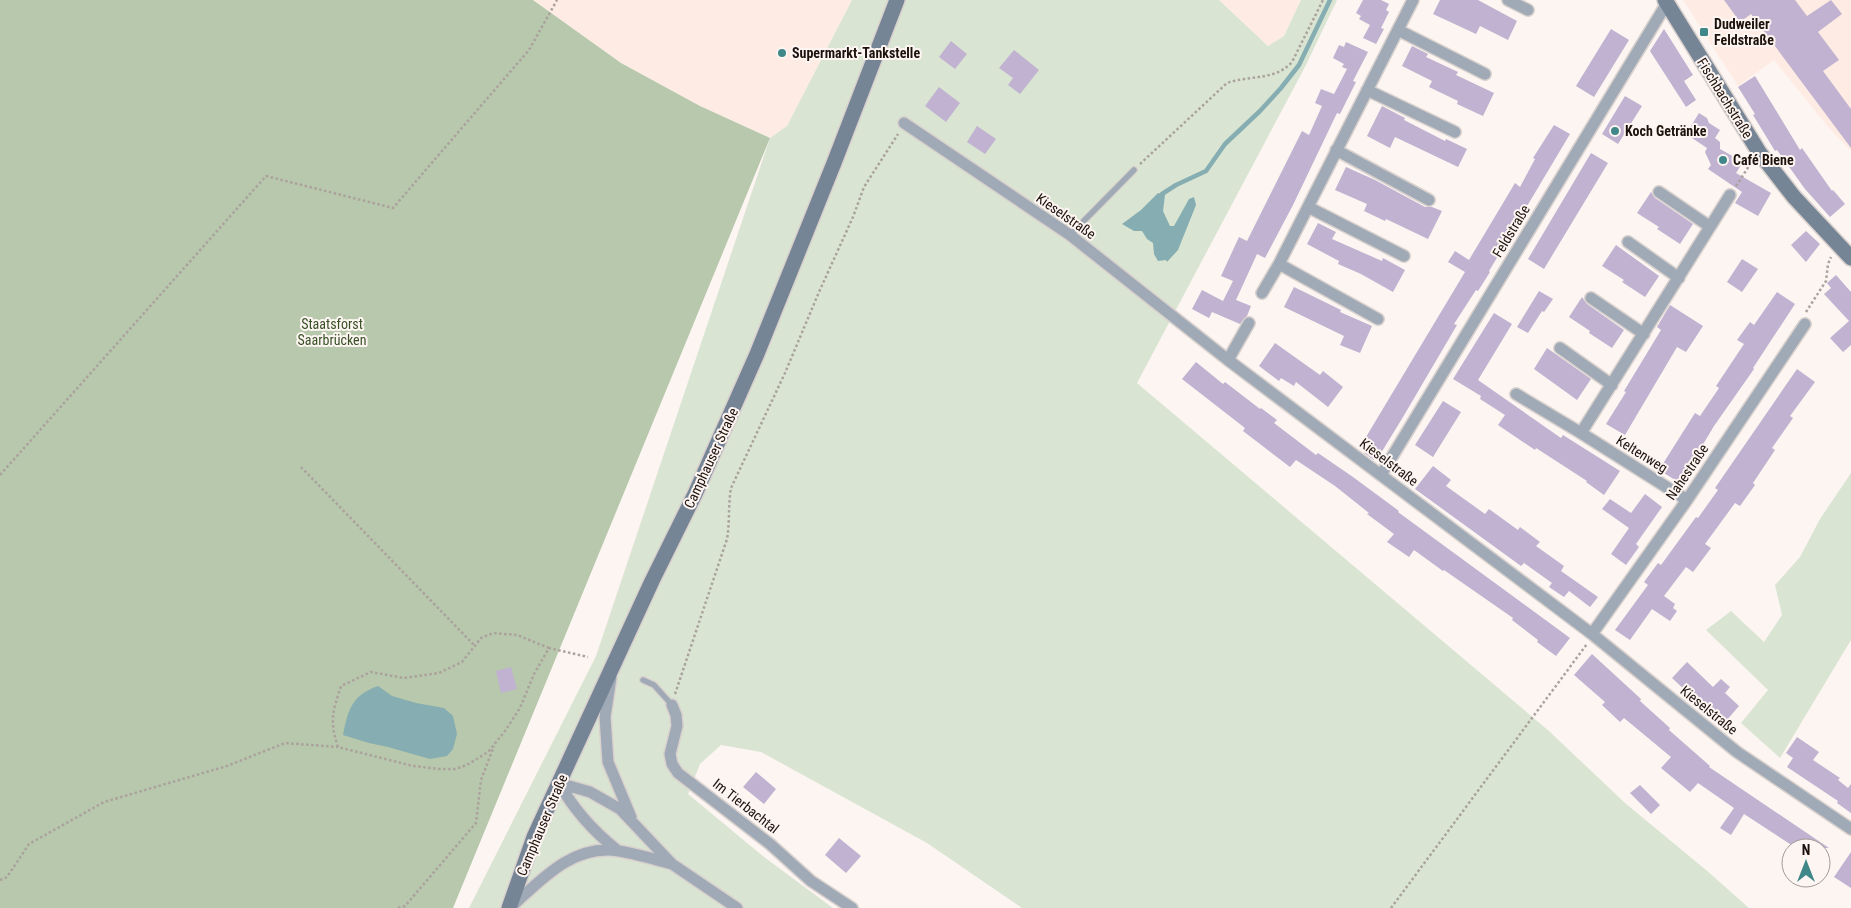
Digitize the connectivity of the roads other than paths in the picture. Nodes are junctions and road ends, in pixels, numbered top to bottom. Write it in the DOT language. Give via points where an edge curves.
graph roads {
  1 [pos="897,0"];
  2 [pos="1413,0"];
  3 [pos="1508,0"];
  4 [pos="1666,1"];
  5 [pos="1528,10"];
  6 [pos="1398,30"];
  7 [pos="1485,74"];
  8 [pos="1367,90"];
  9 [pos="904,123"];
  10 [pos="1455,132"];
  11 [pos="1336,150"];
  12 [pos="1134,170"];
  13 [pos="1659,192"];
  14 [pos="1730,195"];
  15 [pos="1428,200"];
  16 [pos="1308,207"];
  17 [pos="1709,226"];
  18 [pos="1070,236"];
  19 [pos="1628,242"];
  20 [pos="1845,253"];
  21 [pos="1404,256"];
  22 [pos="1279,264"];
  23 [pos="1678,278"];
  24 [pos="1262,293"];
  25 [pos="1592,298"];
  26 [pos="1378,319"];
  27 [pos="1249,323"];
  28 [pos="1805,324"];
  29 [pos="1644,334"];
  30 [pos="1560,348"];
  31 [pos="1228,360"];
  32 [pos="1612,385"];
  33 [pos="1516,394"];
  34 [pos="1582,433"];
  35 [pos="1381,475"];
  36 [pos="1686,500"];
  37 [pos="1592,634"];
  38 [pos="612,668"];
  39 [pos="643,680"];
  40 [pos="672,705"];
  41 [pos="559,783"];
  42 [pos="634,823"];
  43 [pos="1851,829"];
  44 [pos="617,850"];
  45 [pos="672,864"];
  46 [pos="510,908"];
  47 [pos="738,908"];
  48 [pos="852,908"];
  1 -- 38 [label="street, Camphauser Straße" via="724,431"];
  2 -- 6 [label="street"];
  3 -- 5 [label="street"];
  4 -- 20 [label="street, Fischbachstraße" via="1759,152 1794,197"];
  4 -- 35 [label="street, Feldstraße"];
  6 -- 7 [label="street"];
  6 -- 8 [label="street"];
  8 -- 10 [label="street"];
  8 -- 11 [label="street"];
  9 -- 18 [label="street, Kieselstraße"];
  11 -- 15 [label="street"];
  11 -- 16 [label="street"];
  12 -- 18 [label="lane"];
  13 -- 17 [label="street"];
  14 -- 17 [label="street"];
  16 -- 21 [label="street"];
  16 -- 22 [label="street"];
  17 -- 23 [label="street"];
  18 -- 31 [label="street, Kieselstraße"];
  19 -- 23 [label="street"];
  22 -- 24 [label="street"];
  22 -- 26 [label="street"];
  23 -- 29 [label="street"];
  25 -- 29 [label="street"];
  27 -- 31 [label="street"];
  28 -- 36 [label="street, Nahestraße"];
  29 -- 32 [label="street"];
  30 -- 32 [label="street"];
  31 -- 35 [label="street, Kieselstraße"];
  32 -- 34 [label="street"];
  33 -- 34 [label="street, Keltenweg"];
  34 -- 36 [label="street, Keltenweg"];
  35 -- 37 [label="street, Kieselstraße"];
  36 -- 37 [label="street, Nahestraße"];
  37 -- 43 [label="street, Kieselstraße" via="1737,752"];
  38 -- 41 [label="street, Camphauser Straße"];
  38 -- 42 [label="street" via="605,717 608,762"];
  39 -- 40 [label="lane" via="654,685"];
  40 -- 48 [label="street, Im Tierbachtal" via="677,726 670,754 678,773 770,844 811,881"];
  41 -- 42 [label="street" via="590,792 620,809"];
  41 -- 44 [label="street" via="569,802"];
  41 -- 46 [label="street, Camphauser Straße" via="534,837"];
  42 -- 45 [label="street"];
  44 -- 45 [label="street"];
  44 -- 46 [label="street" via="568,859"];
  45 -- 47 [label="street"];
}
